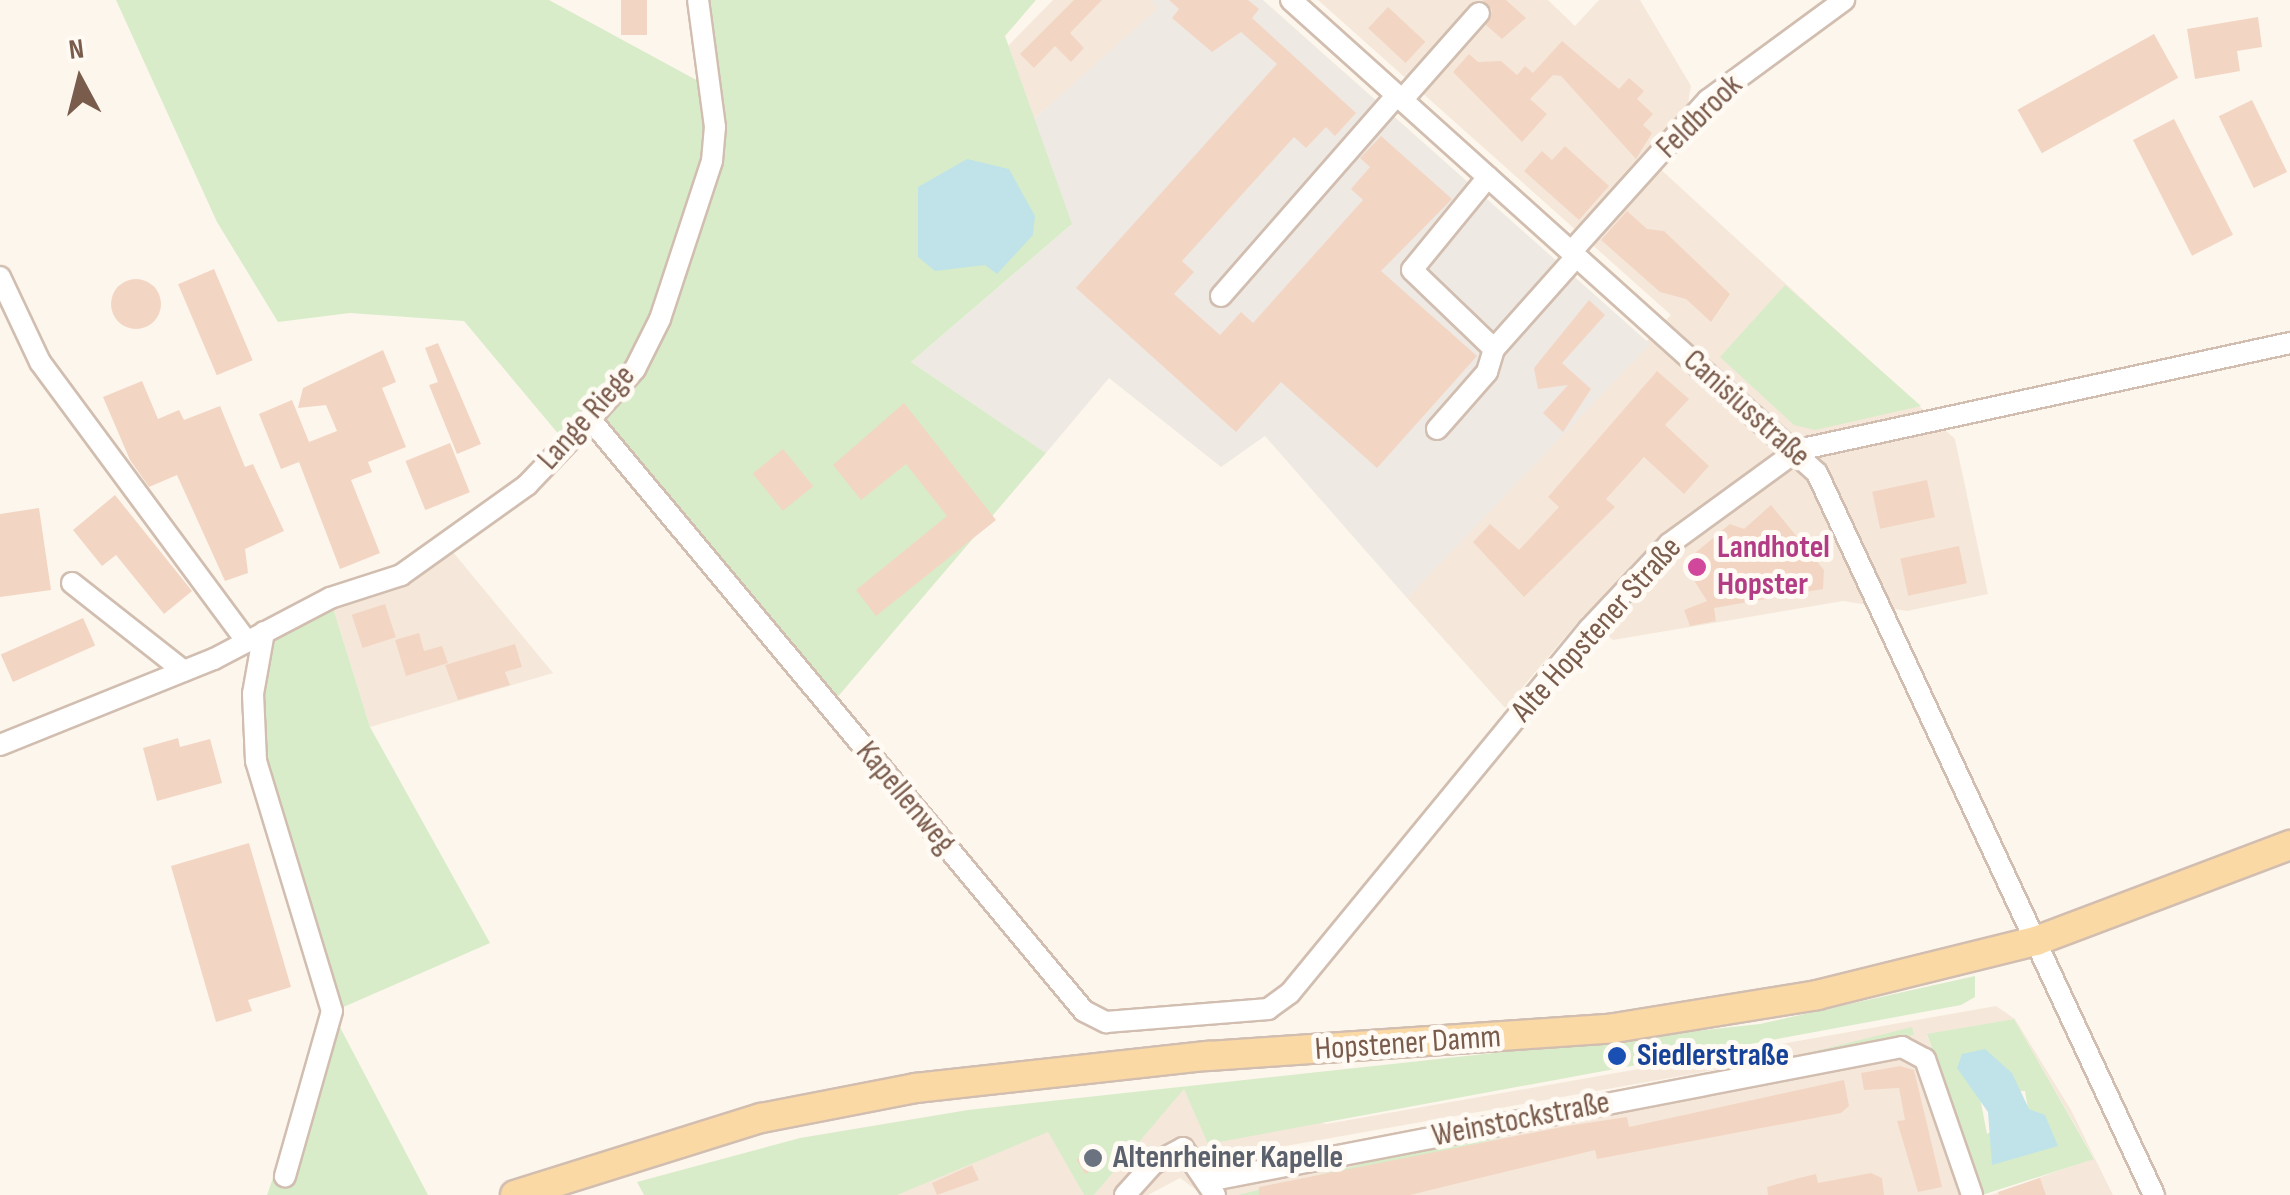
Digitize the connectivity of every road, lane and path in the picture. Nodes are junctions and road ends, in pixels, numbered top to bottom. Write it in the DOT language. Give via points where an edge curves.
graph roads {
  1 [pos="698,0"];
  2 [pos="1291,0"];
  3 [pos="1844,0"];
  4 [pos="1479,12"];
  5 [pos="1400,98"];
  6 [pos="1488,177"];
  7 [pos="1574,254"];
  8 [pos="0,278"];
  9 [pos="1222,296"];
  10 [pos="2290,343"];
  11 [pos="1494,349"];
  12 [pos="590,419"];
  13 [pos="1438,429"];
  14 [pos="1798,450"];
  15 [pos="72,583"];
  16 [pos="256,637"];
  17 [pos="184,671"];
  18 [pos="0,745"];
  19 [pos="2290,845"];
  20 [pos="2036,941"];
  21 [pos="1290,993"];
  22 [pos="285,1176"];
  23 [pos="1212,1188"];
  24 [pos="516,1195"];
  25 [pos="1125,1195"];
  26 [pos="1972,1195"];
  27 [pos="2154,1195"];
  1 -- 12 [label="street, Lange Riege" via="712,88 712,162 660,320 635,369"];
  2 -- 5 [label="street, Canisiusstraße"];
  3 -- 7 [label="street, Feldbrook" via="1708,100"];
  4 -- 5 [label="street"];
  5 -- 6 [label="street, Canisiusstraße"];
  5 -- 9 [label="street"];
  6 -- 7 [label="street, Canisiusstraße"];
  6 -- 11 [label="street" via="1412,270"];
  7 -- 11 [label="street, Feldbrook"];
  7 -- 14 [label="street, Canisiusstraße"];
  8 -- 16 [label="street" via="40,362"];
  10 -- 14 [label="street, Alte Hopstener Straße"];
  11 -- 13 [label="street, Feldbrook" via="1487,372"];
  12 -- 16 [label="street, Lange Riege" via="526,485 448,546 400,575 330,598"];
  12 -- 21 [label="street, Kapellenweg" via="1084,1011 1106,1022 1241,1013 1268,1009"];
  14 -- 20 [label="street, Canisiusstraße" via="1852,540"];
  14 -- 21 [label="street, Alte Hopstener Straße" via="1669,544 1589,629"];
  15 -- 17 [label="street"];
  16 -- 17 [label="street, Lange Riege"];
  16 -- 22 [label="street" via="256,761 332,1011"];
  17 -- 18 [label="street, Lange Riege"];
  19 -- 20 [label="main road, Hopstener Damm"];
  20 -- 24 [label="main road, Hopstener Damm" via="1818,995 1614,1028 1208,1056 916,1088 761,1118"];
  20 -- 27 [label="street"];
  23 -- 25 [label="street" via="1183,1148 1153,1164"];
  23 -- 26 [label="street, Weinstockstraße" via="1902,1047 1925,1059"];
}
